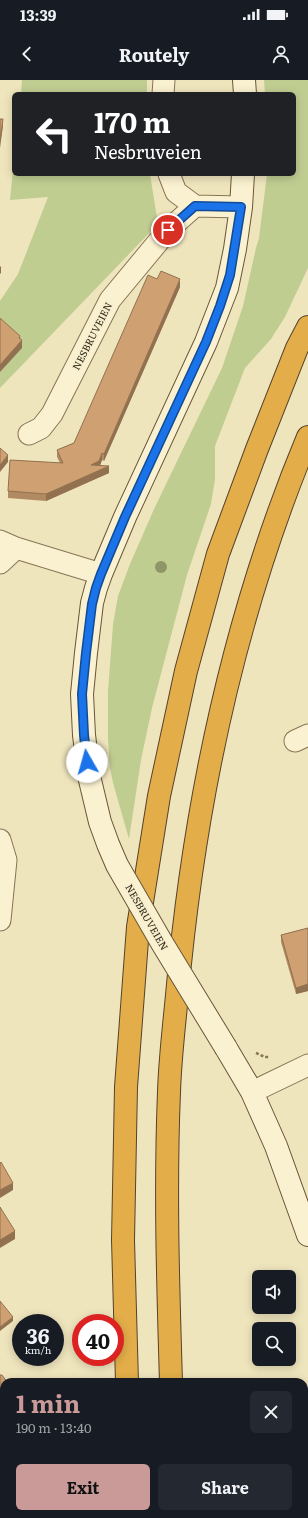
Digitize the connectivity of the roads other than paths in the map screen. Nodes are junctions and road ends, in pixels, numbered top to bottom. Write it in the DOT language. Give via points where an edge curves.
graph roads {
  1 [pos="164,80"];
  2 [pos="244,80"];
  3 [pos="163,92"];
  4 [pos="245,92"];
  5 [pos="170,176"];
  6 [pos="243,176"];
  7 [pos="195,206"];
  8 [pos="241,207"];
  9 [pos="308,327"];
  10 [pos="29,434"];
  11 [pos="308,437"];
  12 [pos="8,544"];
  13 [pos="0,563"];
  14 [pos="101,574"];
  15 [pos="0,840"];
  16 [pos="0,920"];
  17 [pos="308,1065"];
  18 [pos="252,1092"];
  19 [pos="308,1235"];
  20 [pos="127,1378"];
  21 [pos="171,1378"];
  1 -- 3 [label="street"];
  2 -- 4 [label="street"];
  5 -- 7 [label="street" via="176,192"];
  6 -- 8 [label="street, NESBRUVEIEN"];
  7 -- 8 [label="street"];
  7 -- 10 [label="street, NESBRUVEIEN" via="168,230 110,300 52,414 41,428"];
  8 -- 14 [label="street, NESBRUVEIEN" via="230,275 220,306"];
  9 -- 20 [label="highway" via="263,435 218,554 186,671 159,796 138,927 126,1088 123,1240"];
  11 -- 21 [label="highway" via="260,566 227,682 201,806 188,890 169,1090 167,1242"];
  12 -- 13 [label="street"];
  12 -- 14 [label="street"];
  14 -- 18 [label="street, NESBRUVEIEN, bridge" via="92,604 82,694 89,776 100,822 117,865"];
  15 -- 16 [label="street" via="6,860"];
  17 -- 18 [label="street"];
  18 -- 19 [label="street, NESBRUVEIEN" via="276,1146"];
}
